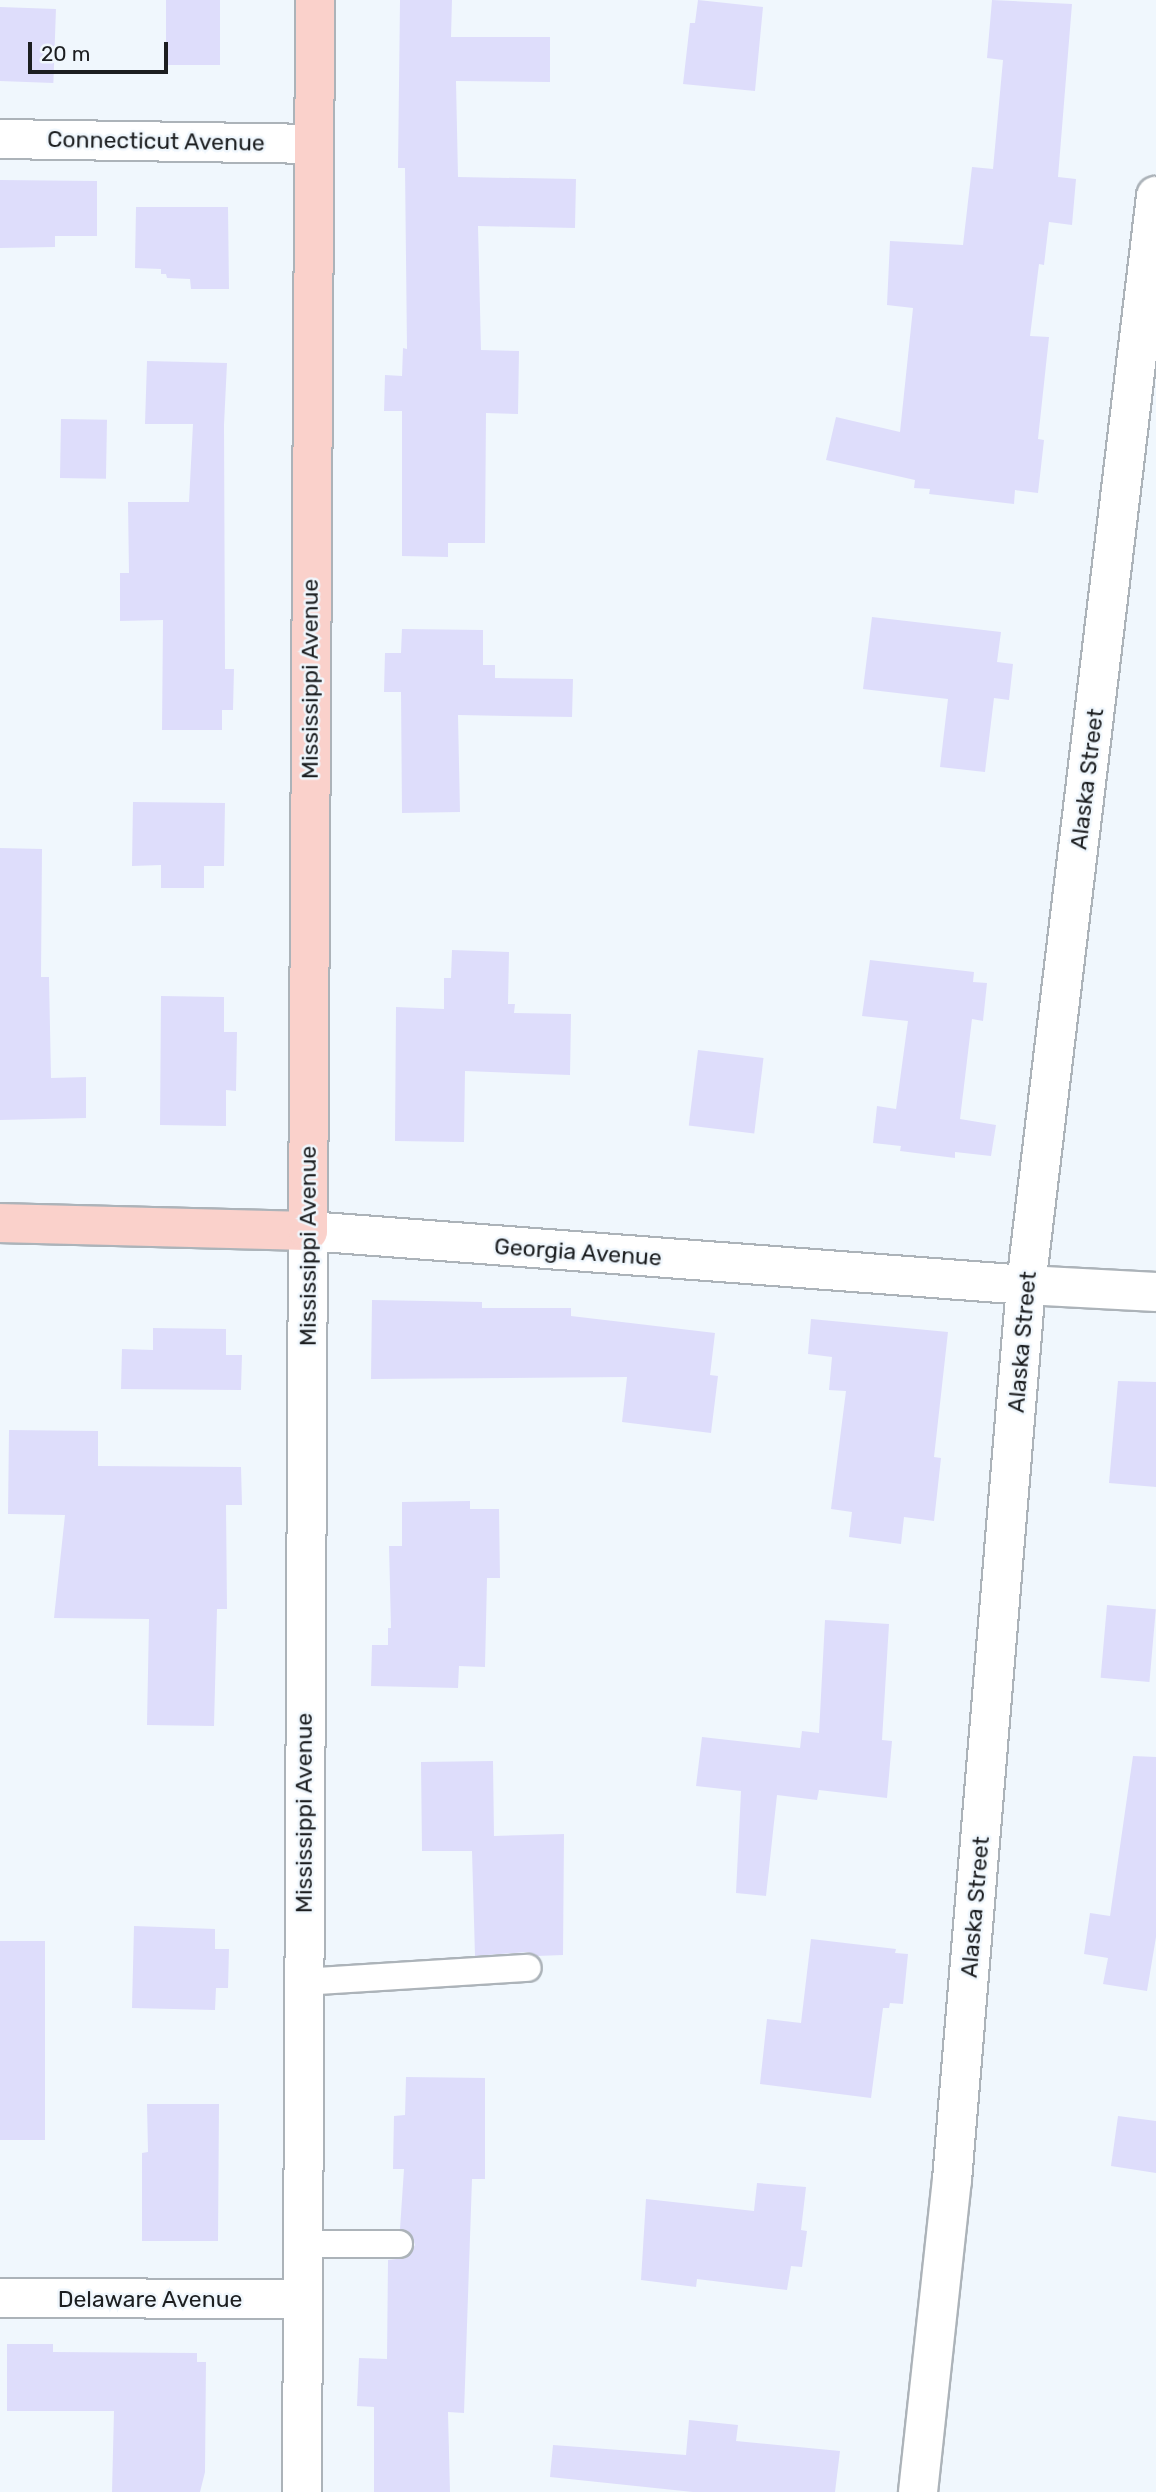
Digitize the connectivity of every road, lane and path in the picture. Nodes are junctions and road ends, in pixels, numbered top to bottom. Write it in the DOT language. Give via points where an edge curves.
graph roads {
  1 [pos="315,0"];
  2 [pos="0,139"];
  3 [pos="313,144"];
  4 [pos="1156,196"];
  5 [pos="0,1223"];
  6 [pos="308,1231"];
  7 [pos="1026,1285"];
  8 [pos="1156,1292"];
  9 [pos="528,1968"];
  10 [pos="303,1982"];
  11 [pos="301,2244"];
  12 [pos="400,2244"];
  13 [pos="0,2298"];
  14 [pos="301,2299"];
  15 [pos="302,2492"];
  16 [pos="918,2492"];
  1 -- 3 [label="street, Mississippi Avenue"];
  2 -- 3 [label="street, Connecticut Avenue"];
  3 -- 6 [label="street, Mississippi Avenue"];
  4 -- 7 [label="street, Alaska Street"];
  5 -- 6 [label="street, Georgia Avenue"];
  6 -- 7 [label="street, Georgia Avenue"];
  6 -- 10 [label="street, Mississippi Avenue"];
  7 -- 8 [label="street, Georgia Avenue"];
  7 -- 16 [label="street, Alaska Street" via="952,2180"];
  9 -- 10 [label="lane"];
  10 -- 11 [label="street, Mississippi Avenue"];
  11 -- 12 [label="lane"];
  11 -- 14 [label="street, Mississippi Avenue"];
  13 -- 14 [label="street, Delaware Avenue"];
  14 -- 15 [label="street, Mississippi Avenue"];
}
